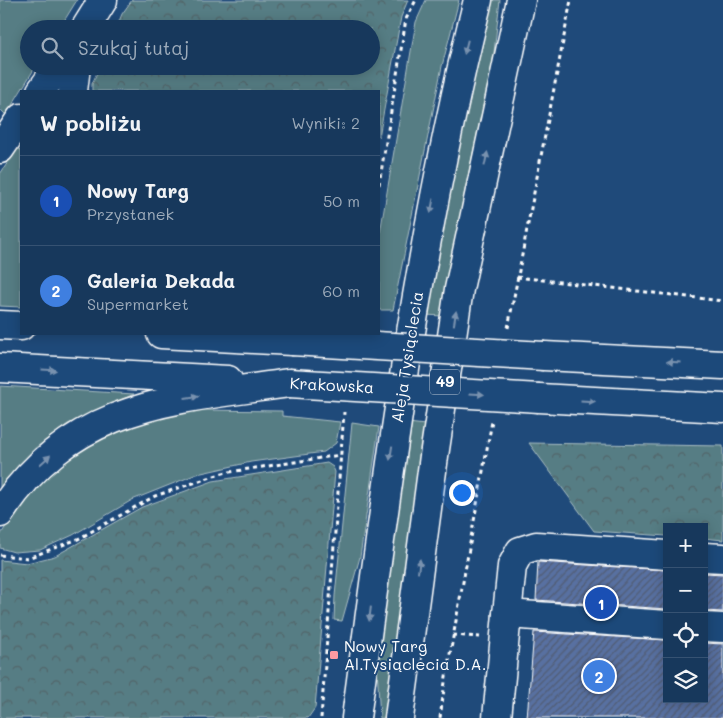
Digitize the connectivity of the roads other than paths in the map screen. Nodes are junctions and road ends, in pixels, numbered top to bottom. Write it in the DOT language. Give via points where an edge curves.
graph roads {
  1 [pos="103,0"];
  2 [pos="478,0"];
  3 [pos="521,0"];
  4 [pos="91,20"];
  5 [pos="53,75"];
  6 [pos="75,75"];
  7 [pos="42,90"];
  8 [pos="73,90"];
  9 [pos="20,119"];
  10 [pos="0,149"];
  11 [pos="0,325"];
  12 [pos="20,326"];
  13 [pos="202,335"];
  14 [pos="281,337"];
  15 [pos="723,365"];
  16 [pos="0,368"];
  17 [pos="289,383"];
  18 [pos="723,408"];
  19 [pos="0,513"];
  20 [pos="663,555"];
  21 [pos="708,557"];
  22 [pos="723,558"];
  23 [pos="506,614"];
  24 [pos="663,624"];
  25 [pos="708,627"];
  26 [pos="723,628"];
  27 [pos="356,718"];
  28 [pos="399,718"];
  29 [pos="496,718"];
  1 -- 4 [label="main road"];
  2 -- 27 [label="main road, Aleja Tysiąclecia, one-way" via="428,226 388,473"];
  28 -- 3 [label="main road, 49, one-way" via="459,289"];
  5 -- 7 [label="main road"];
  6 -- 8 [label="main road"];
  9 -- 10 [label="main road"];
  11 -- 12 [label="main road"];
  13 -- 14 [label="main road"];
  15 -- 14 [label="main road, one-way, bridge"];
  16 -- 17 [label="main road, Krakowska, one-way"];
  17 -- 18 [label="main road, Krakowska, one-way, bridge"];
  19 -- 17 [label="main road, one-way" via="33,471 59,448 82,432 110,419 141,407 179,399"];
  20 -- 23 [label="main road" via="536,546 520,551 512,566"];
  21 -- 22 [label="main road"];
  23 -- 24 [label="main road"];
  23 -- 29 [label="main road"];
  25 -- 26 [label="main road"];
}
